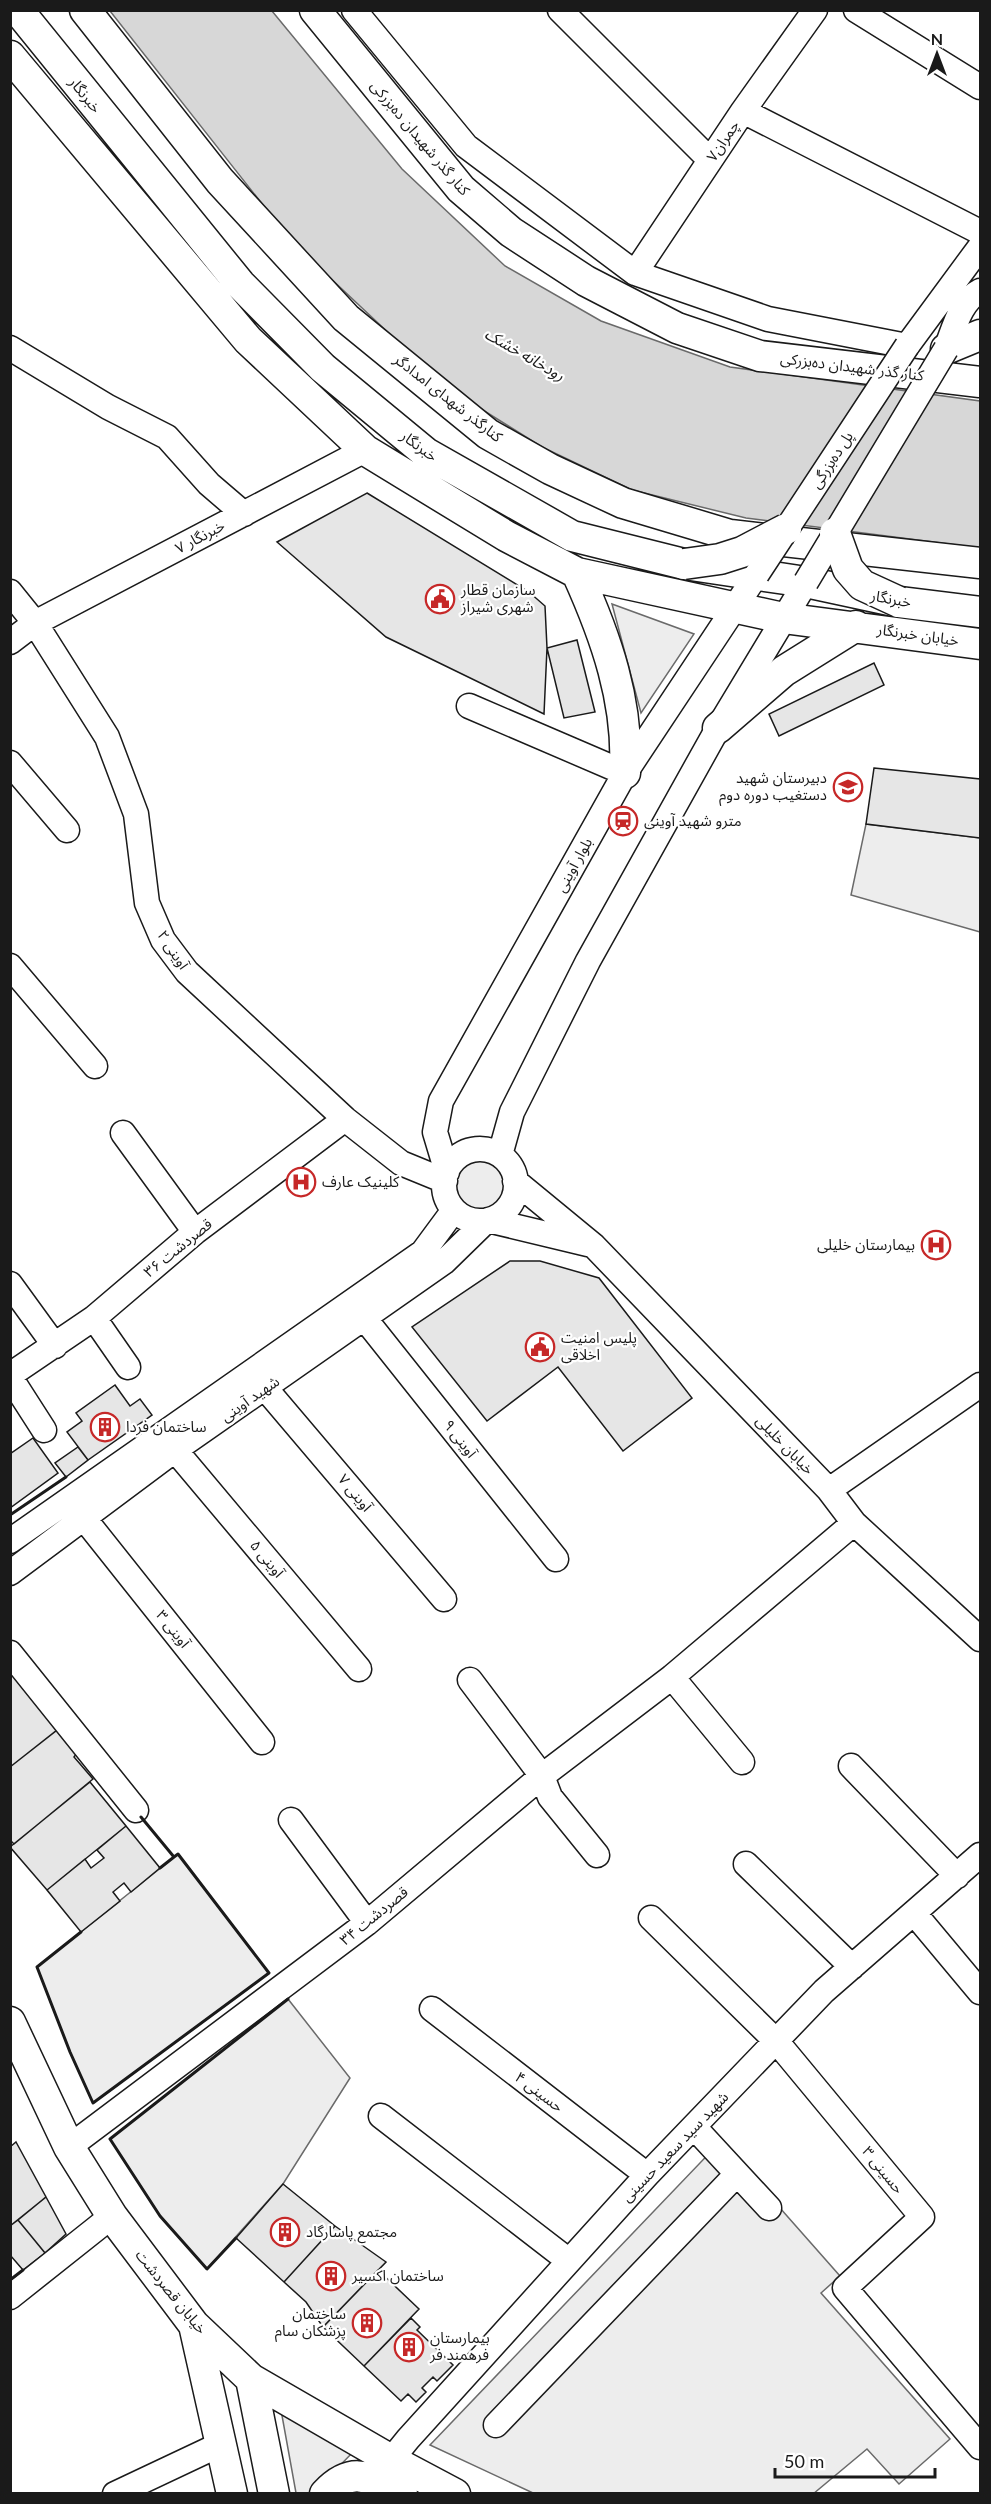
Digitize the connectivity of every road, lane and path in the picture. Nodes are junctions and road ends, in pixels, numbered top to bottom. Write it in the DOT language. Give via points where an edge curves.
graph roads {
  1 [pos="18,10"];
  2 [pos="85,10"];
  3 [pos="315,10"];
  4 [pos="354,10"];
  5 [pos="560,10"];
  6 [pos="815,10"];
  7 [pos="855,10"];
  8 [pos="10,56"];
  9 [pos="981,87"];
  10 [pos="743,111"];
  11 [pos="710,160"];
  12 [pos="981,232"];
  13 [pos="981,247"];
  14 [pos="635,273"];
  15 [pos="981,291"];
  16 [pos="981,335"];
  17 [pos="907,346"];
  18 [pos="10,348"];
  19 [pos="946,349"];
  20 [pos="981,382"];
  21 [pos="365,450"];
  22 [pos="244,514"];
  23 [pos="786,529"];
  24 [pos="835,533"];
  25 [pos="981,563"];
  26 [pos="684,564"];
  27 [pos="577,573"];
  28 [pos="757,574"];
  29 [pos="806,582"];
  30 [pos="10,592"];
  31 [pos="899,602"];
  32 [pos="734,609"];
  33 [pos="981,612"];
  34 [pos="783,618"];
  35 [pos="35,622"];
  36 [pos="856,626"];
  37 [pos="10,642"];
  38 [pos="981,644"];
  39 [pos="468,706"];
  40 [pos="718,728"];
  41 [pos="10,763"];
  42 [pos="625,773"];
  43 [pos="66,830"];
  44 [pos="10,966"];
  45 [pos="95,1066"];
  46 [pos="345,1119"];
  47 [pos="435,1132"];
  48 [pos="123,1133"];
  49 [pos="500,1155"];
  50 [pos="401,1163"];
  51 [pos="446,1176"];
  52 [pos="515,1181"];
  53 [pos="454,1210"];
  54 [pos="487,1220"];
  55 [pos="195,1232"];
  56 [pos="594,1246"];
  57 [pos="10,1284"];
  58 [pos="94,1318"];
  59 [pos="365,1319"];
  60 [pos="55,1346"];
  61 [pos="128,1367"];
  62 [pos="10,1376"];
  63 [pos="981,1385"];
  64 [pos="266,1388"];
  65 [pos="44,1430"];
  66 [pos="175,1450"];
  67 [pos="829,1491"];
  68 [pos="83,1517"];
  69 [pos="854,1523"];
  70 [pos="10,1541"];
  71 [pos="556,1559"];
  72 [pos="10,1573"];
  73 [pos="444,1599"];
  74 [pos="981,1639"];
  75 [pos="10,1653"];
  76 [pos="359,1669"];
  77 [pos="672,1677"];
  78 [pos="470,1680"];
  79 [pos="262,1742"];
  80 [pos="741,1762"];
  81 [pos="851,1766"];
  82 [pos="542,1776"];
  83 [pos="136,1810"];
  84 [pos="291,1820"];
  85 [pos="597,1855"];
  86 [pos="981,1855"];
  87 [pos="746,1864"];
  88 [pos="957,1876"];
  89 [pos="914,1913"];
  90 [pos="651,1918"];
  91 [pos="367,1923"];
  92 [pos="852,1967"];
  93 [pos="981,1992"];
  94 [pos="432,2009"];
  95 [pos="10,2022"];
  96 [pos="777,2042"];
  97 [pos="381,2116"];
  98 [pos="694,2127"];
  99 [pos="69,2147"];
  100 [pos="737,2174"];
  101 [pos="647,2175"];
  102 [pos="769,2208"];
  103 [pos="112,2217"];
  104 [pos="569,2261"];
  105 [pos="10,2297"];
  106 [pos="194,2325"];
  107 [pos="250,2379"];
  108 [pos="496,2425"];
  109 [pos="221,2444"];
  110 [pos="981,2447"];
  111 [pos="391,2460"];
  112 [pos="115,2493"];
  113 [pos="232,2493"];
  114 [pos="274,2493"];
  115 [pos="324,2493"];
  116 [pos="402,2493"];
  117 [pos="455,2493"];
  1 -- 26 [label="main road, خبرنگار" via="240,284 323,368 426,453 572,536"];
  2 -- 25 [label="main road, کنارگذر شهدای امدادگر" via="220,180 346,318 488,434 623,503 730,535"];
  3 -- 20 [label="main road, کنار گذر شهیدان ده‌بزرکی" via="461,189 511,232 586,281 677,328 760,356"];
  4 -- 14 [label="street" via="466,146"];
  5 -- 11 [label="street"];
  6 -- 10 [label="street, چمران۷"];
  7 -- 9 [label="street"];
  8 -- 21 [label="main road, خبرنگار" via="248,340"];
  10 -- 11 [label="street, چمران۷"];
  10 -- 12 [label="street"];
  11 -- 14 [label="street, چمران۷"];
  13 -- 17 [label="street, پل ده‌بزرگی"];
  14 -- 17 [label="street" via="768,319"];
  15 -- 19 [label="street" via="970,296"];
  16 -- 19 [label="main road"];
  17 -- 23 [label="street, پل ده‌بزرگی, bridge"];
  18 -- 22 [label="street" via="167,437 209,484"];
  19 -- 24 [label="street, bridge"];
  21 -- 22 [label="street, ۷ خبرنگار"];
  21 -- 27 [label="main road, خبرنگار" via="506,536"];
  22 -- 35 [label="street, ۷ خبرنگار"];
  23 -- 26 [label="main road, bridge" via="742,552"];
  23 -- 28 [label="street, پل ده‌بزرگی, bridge"];
  24 -- 29 [label="street, bridge"];
  24 -- 31 [label="main road, bridge" via="848,570 862,585"];
  26 -- 28 [label="main road, خبرنگار"];
  27 -- 32 [label="main road, خبرنگار"];
  27 -- 42 [label="main road" via="599,621 618,684 626,744"];
  28 -- 29 [label="main road, خبرنگار"];
  28 -- 32 [label="street, بلوار آوینی"];
  29 -- 31 [label="main road, خبرنگار"];
  29 -- 34 [label="street"];
  30 -- 35 [label="street, ۲ آوینی"];
  31 -- 33 [label="main road, خبرنگار"];
  32 -- 34 [label="main road, خبرنگار"];
  32 -- 42 [label="street, بلوار آوینی"];
  34 -- 36 [label="main road, خبرنگار"];
  34 -- 40 [label="street"];
  35 -- 37 [label="street, ۷ خبرنگار"];
  35 -- 46 [label="street, ۲ آوینی" via="107,737 136,814 147,903 163,940 186,972"];
  36 -- 38 [label="main road, خیابان خبرنگار"];
  36 -- 40 [label="main road" via="784,671"];
  39 -- 42 [label="street"];
  40 -- 49 [label="street" via="588,961 512,1112"];
  41 -- 43 [label="street"];
  42 -- 47 [label="street, بلوار آوینی" via="441,1101"];
  44 -- 45 [label="street"];
  46 -- 50 [label="street, ۲ آوینی"];
  46 -- 55 [label="street, ۳۶ قصردشت"];
  47 -- 50 [label="street" via="427,1150"];
  47 -- 51 [label="street, بلوار آوینی"];
  48 -- 55 [label="street"];
  49 -- 51 [label="street" via="483,1150 465,1153 451,1164"];
  49 -- 52 [label="street" via="513,1171"];
  50 -- 51 [label="street, ۲ آوینی"];
  51 -- 53 [label="street" via="446,1196"];
  52 -- 54 [label="street" via="509,1206"];
  52 -- 56 [label="street, خیابان خلیلی"];
  53 -- 54 [label="street" via="468,1219"];
  53 -- 70 [label="street, شهید آوینی" via="423,1252"];
  54 -- 56 [label="street"];
  54 -- 59 [label="street, شهید آوینی" via="444,1262"];
  55 -- 58 [label="street, ۳۶ قصردشت"];
  56 -- 67 [label="street, خیابان خلیلی"];
  57 -- 60 [label="street"];
  58 -- 60 [label="street, ۳۶ قصردشت"];
  58 -- 61 [label="street"];
  59 -- 64 [label="street, شهید آوینی"];
  59 -- 71 [label="street, ۹ آوینی"];
  60 -- 62 [label="street, ۳۶ قصردشت"];
  62 -- 65 [label="street"];
  63 -- 67 [label="street"];
  64 -- 66 [label="street, شهید آوینی"];
  64 -- 73 [label="street, ۷ آوینی"];
  66 -- 68 [label="street, شهید آوینی"];
  66 -- 76 [label="street, ۵ آوینی"];
  67 -- 69 [label="street, خیابان خلیلی"];
  68 -- 72 [label="street, شهید آوینی"];
  68 -- 79 [label="street, ۳ آوینی"];
  69 -- 74 [label="street, خیابان خلیلی"];
  69 -- 77 [label="street, قصردشت ۳۴"];
  75 -- 83 [label="street"];
  77 -- 80 [label="street"];
  77 -- 82 [label="street, قصردشت ۳۴"];
  78 -- 82 [label="street"];
  81 -- 88 [label="street"];
  82 -- 85 [label="street" via="550,1797"];
  82 -- 91 [label="street, قصردشت ۳۴"];
  84 -- 91 [label="street"];
  86 -- 88 [label="street, شهید سید سعید حسینی"];
  87 -- 92 [label="street"];
  88 -- 89 [label="street, شهید سید سعید حسینی"];
  89 -- 92 [label="street, شهید سید سعید حسینی"];
  89 -- 93 [label="street"];
  90 -- 96 [label="street"];
  91 -- 99 [label="street, قصردشت ۳۴"];
  92 -- 96 [label="street, شهید سید سعید حسینی"];
  94 -- 101 [label="street, ۴ حسینی"];
  95 -- 99 [label="main road, خیابان قصردشت"];
  96 -- 98 [label="street, شهید سید سعید حسینی"];
  96 -- 110 [label="street, ۳ حسینی" via="922,2217 845,2288"];
  97 -- 104 [label="street"];
  98 -- 100 [label="street"];
  98 -- 101 [label="street, شهید سید سعید حسینی"];
  99 -- 103 [label="main road, خیابان قصردشت"];
  100 -- 102 [label="street"];
  100 -- 108 [label="street"];
  101 -- 104 [label="street, شهید سید سعید حسینی"];
  103 -- 105 [label="street"];
  103 -- 106 [label="main road, خیابان قصردشت"];
  104 -- 111 [label="street, شهید سید سعید حسینی"];
  106 -- 107 [label="main road, خیابان قصردشت"];
  106 -- 109 [label="main road"];
  107 -- 111 [label="main road, خیابان قصردشت"];
  107 -- 114 [label="main road"];
  109 -- 112 [label="street"];
  109 -- 113 [label="main road"];
  111 -- 117 [label="main road, خیابان قصردشت"];
  115 -- 116 [label="main road" via="339,2480 364,2475"];
}
